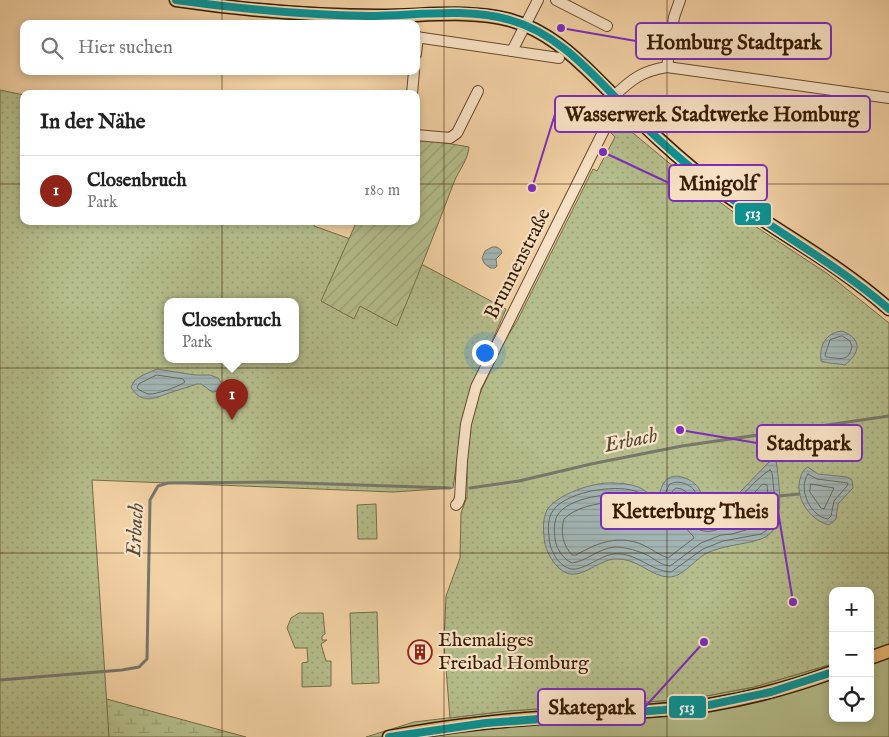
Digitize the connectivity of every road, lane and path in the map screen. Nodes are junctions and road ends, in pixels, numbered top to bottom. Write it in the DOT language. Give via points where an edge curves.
graph roads {
  1 [pos="176,0"];
  2 [pos="538,0"];
  3 [pos="556,0"];
  4 [pos="680,0"];
  5 [pos="196,1"];
  6 [pos="380,20"];
  7 [pos="525,24"];
  8 [pos="607,26"];
  9 [pos="420,37"];
  10 [pos="512,51"];
  11 [pos="559,58"];
  12 [pos="667,67"];
  13 [pos="414,75"];
  14 [pos="412,90"];
  15 [pos="478,91"];
  16 [pos="889,98"];
  17 [pos="618,100"];
  18 [pos="420,135"];
  19 [pos="889,309"];
  20 [pos="456,505"];
  21 [pos="889,651"];
  22 [pos="874,657"];
  23 [pos="889,661"];
  24 [pos="874,665"];
  25 [pos="829,675"];
  26 [pos="389,737"];
  1 -- 5 [label="main road"];
  2 -- 7 [label="street"];
  3 -- 8 [label="street"];
  4 -- 12 [label="street" via="674,17"];
  5 -- 6 [label="main road" via="273,12"];
  6 -- 7 [label="main road" via="454,13 482,14"];
  7 -- 10 [label="street"];
  7 -- 17 [label="main road" via="558,44"];
  9 -- 10 [label="street"];
  10 -- 11 [label="street"];
  12 -- 16 [label="street"];
  12 -- 17 [label="street, Brunnenstraße" via="630,80"];
  13 -- 14 [label="street"];
  15 -- 18 [label="street" via="457,133 450,138"];
  17 -- 19 [label="main road" via="698,174 844,274"];
  17 -- 20 [label="street, Brunnenstraße" via="476,387 466,424 460,498"];
  21 -- 22 [label="main road"];
  23 -- 24 [label="main road"];
  25 -- 26 [label="main road" via="740,699 684,708 501,720"];
}
